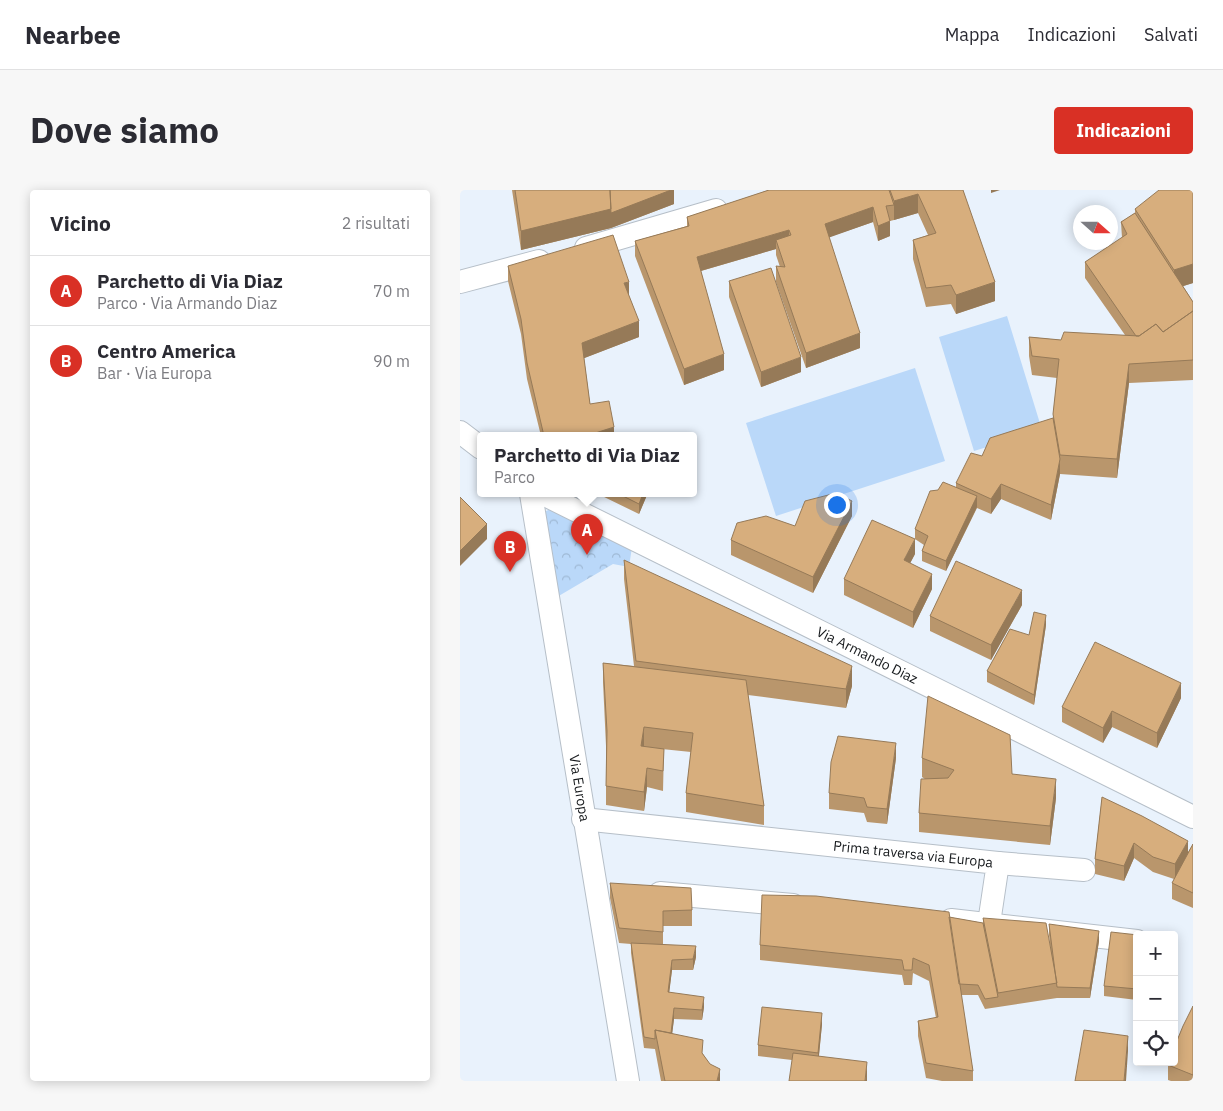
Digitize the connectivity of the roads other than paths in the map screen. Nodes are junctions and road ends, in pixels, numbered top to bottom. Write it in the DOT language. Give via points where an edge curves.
graph roads {
  1 [pos="734,204"];
  2 [pos="460,282"];
  3 [pos="460,432"];
  4 [pos="477,445"];
  5 [pos="531,497"];
  6 [pos="549,497"];
  7 [pos="1193,817"];
  8 [pos="583,819"];
  9 [pos="998,863"];
  10 [pos="1084,870"];
  11 [pos="644,891"];
  12 [pos="812,907"];
  13 [pos="930,918"];
  14 [pos="989,923"];
  15 [pos="1133,941"];
  16 [pos="628,1081"];
  1 -- 2 [label="street"];
  3 -- 4 [label="street"];
  5 -- 8 [label="street, Via Europa"];
  6 -- 7 [label="street, Via Armando Diaz"];
  8 -- 9 [label="street, Prima traversa via Europa"];
  8 -- 16 [label="street, Via Europa" via="604,887"];
  9 -- 10 [label="street"];
  9 -- 14 [label="street, Prima traversa via Europa"];
  11 -- 12 [label="street"];
  13 -- 14 [label="street"];
  14 -- 15 [label="street"];
}
